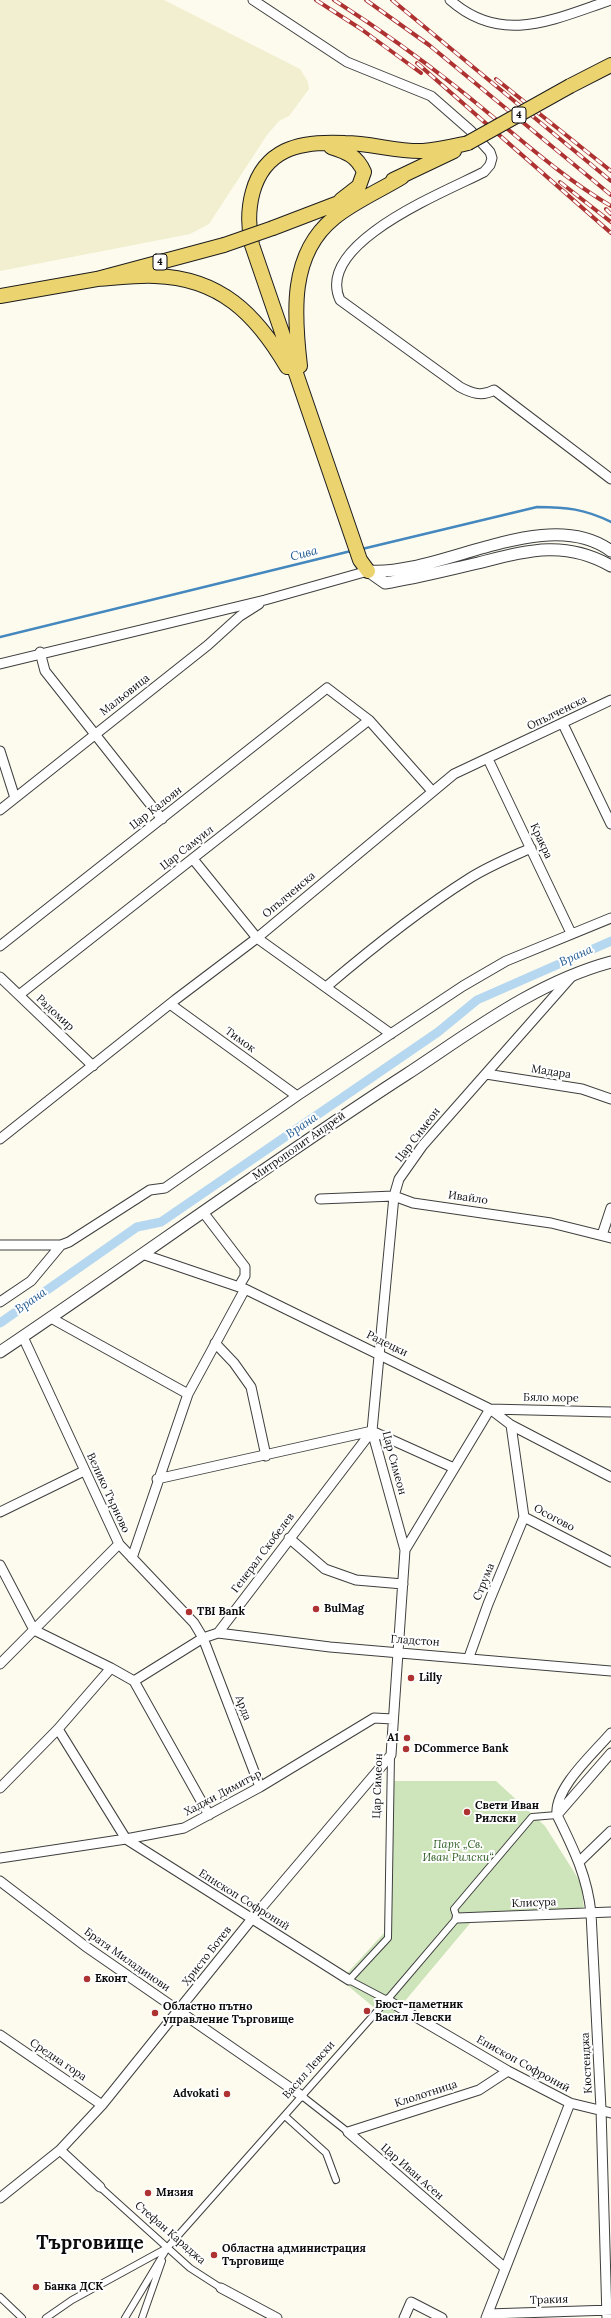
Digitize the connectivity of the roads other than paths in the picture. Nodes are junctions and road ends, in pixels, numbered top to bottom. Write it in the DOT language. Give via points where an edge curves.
graph roads {
  1 [pos="253,0"];
  2 [pos="450,0"];
  3 [pos="611,0"];
  4 [pos="611,65"];
  5 [pos="468,143"];
  6 [pos="319,144"];
  7 [pos="402,176"];
  8 [pos="335,205"];
  9 [pos="97,279"];
  10 [pos="0,296"];
  11 [pos="303,394"];
  12 [pos="611,479"];
  13 [pos="611,551"];
  14 [pos="364,566"];
  15 [pos="611,566"];
  16 [pos="265,600"];
  17 [pos="40,652"];
  18 [pos="0,664"];
  19 [pos="611,700"];
  20 [pos="369,720"];
  21 [pos="563,724"];
  22 [pos="96,734"];
  23 [pos="0,751"];
  24 [pos="488,759"];
  25 [pos="432,791"];
  26 [pos="15,798"];
  27 [pos="0,810"];
  28 [pos="162,819"];
  29 [pos="611,824"];
  30 [pos="531,848"];
  31 [pos="193,859"];
  32 [pos="611,918"];
  33 [pos="571,933"];
  34 [pos="256,938"];
  35 [pos="0,946"];
  36 [pos="611,962"];
  37 [pos="572,976"];
  38 [pos="0,977"];
  39 [pos="326,987"];
  40 [pos="19,995"];
  41 [pos="170,1004"];
  42 [pos="391,1034"];
  43 [pos="93,1066"];
  44 [pos="486,1074"];
  45 [pos="297,1096"];
  46 [pos="611,1099"];
  47 [pos="0,1139"];
  48 [pos="394,1196"];
  49 [pos="320,1199"];
  50 [pos="611,1208"];
  51 [pos="203,1212"];
  52 [pos="607,1236"];
  53 [pos="0,1245"];
  54 [pos="61,1245"];
  55 [pos="142,1254"];
  56 [pos="242,1287"];
  57 [pos="0,1302"];
  58 [pos="51,1318"];
  59 [pos="22,1337"];
  60 [pos="215,1343"];
  61 [pos="0,1352"];
  62 [pos="381,1354"];
  63 [pos="188,1394"];
  64 [pos="490,1409"];
  65 [pos="611,1412"];
  66 [pos="511,1425"];
  67 [pos="372,1431"];
  68 [pos="266,1456"];
  69 [pos="454,1468"];
  70 [pos="84,1471"];
  71 [pos="611,1477"];
  72 [pos="157,1479"];
  73 [pos="0,1512"];
  74 [pos="524,1517"];
  75 [pos="289,1538"];
  76 [pos="119,1544"];
  77 [pos="405,1550"];
  78 [pos="132,1558"];
  79 [pos="611,1562"];
  80 [pos="0,1565"];
  81 [pos="403,1584"];
  82 [pos="34,1630"];
  83 [pos="218,1632"];
  84 [pos="203,1638"];
  85 [pos="399,1652"];
  86 [pos="469,1657"];
  87 [pos="0,1664"];
  88 [pos="111,1668"];
  89 [pos="611,1671"];
  90 [pos="134,1681"];
  91 [pos="393,1719"];
  92 [pos="58,1729"];
  93 [pos="611,1733"];
  94 [pos="611,1753"];
  95 [pos="391,1755"];
  96 [pos="260,1787"];
  97 [pos="0,1788"];
  98 [pos="557,1814"];
  99 [pos="208,1816"];
  100 [pos="611,1831"];
  101 [pos="126,1839"];
  102 [pos="0,1858"];
  103 [pos="580,1861"];
  104 [pos="0,1881"];
  105 [pos="611,1912"];
  106 [pos="591,1913"];
  107 [pos="457,1918"];
  108 [pos="250,1920"];
  109 [pos="349,1980"];
  110 [pos="387,2000"];
  111 [pos="178,2010"];
  112 [pos="0,2035"];
  113 [pos="508,2071"];
  114 [pos="302,2096"];
  115 [pos="570,2103"];
  116 [pos="102,2104"];
  117 [pos="601,2110"];
  118 [pos="611,2113"];
  119 [pos="285,2116"];
  120 [pos="348,2132"];
  121 [pos="60,2150"];
  122 [pos="336,2180"];
  123 [pos="100,2187"];
  124 [pos="0,2198"];
  125 [pos="167,2248"];
  126 [pos="505,2268"];
  127 [pos="221,2288"];
  128 [pos="0,2297"];
  129 [pos="608,2312"];
  130 [pos="487,2316"];
  131 [pos="22,2318"];
  132 [pos="46,2318"];
  133 [pos="125,2318"];
  134 [pos="142,2318"];
  135 [pos="277,2318"];
  136 [pos="404,2318"];
  137 [pos="442,2318"];
  1 -- 12 [label="street" via="347,62 431,96 471,131 490,152 492,158 484,172 392,218 363,240 340,268 336,282 340,300 460,387 471,393 487,394 494,390"];
  2 -- 3 [label="street" via="481,20 495,25 518,26 547,21"];
  4 -- 5 [label="main road, 4, bridge"];
  5 -- 6 [label="main road" via="424,151 395,150 346,142"];
  5 -- 7 [label="main road, 4"];
  6 -- 8 [label="main road" via="345,151 355,157 364,172 358,186"];
  6 -- 11 [label="main road" via="284,151 265,167 254,187 248,227"];
  7 -- 8 [label="main road, 4"];
  7 -- 11 [label="main road" via="333,218 314,241 308,253 295,294 296,333"];
  8 -- 9 [label="main road, 4, bridge" via="224,245"];
  9 -- 10 [label="main road, 4"];
  9 -- 11 [label="main road" via="170,277 197,283 222,294 242,308 264,330"];
  11 -- 14 [label="main road"];
  13 -- 14 [label="street" via="574,537 539,535 402,569 384,572"];
  14 -- 15 [label="street" via="385,583 539,549 586,553"];
  14 -- 16 [label="street"];
  16 -- 17 [label="street"];
  16 -- 22 [label="street, Мальовица" via="240,616 208,645"];
  17 -- 18 [label="street"];
  17 -- 22 [label="street" via="46,671"];
  19 -- 21 [label="street, Опълченска"];
  20 -- 25 [label="street"];
  20 -- 28 [label="street, Цар Калоян" via="327,688"];
  20 -- 31 [label="street, Цар Самуил"];
  21 -- 24 [label="street, Опълченска"];
  21 -- 29 [label="street"];
  22 -- 26 [label="street, Мальовица"];
  22 -- 28 [label="street"];
  23 -- 26 [label="street"];
  24 -- 25 [label="street, Опълченска" via="454,774"];
  24 -- 30 [label="street, Кракра"];
  25 -- 34 [label="street, Опълченска"];
  26 -- 27 [label="street, Мальовица"];
  28 -- 35 [label="street, Цар Калоян"];
  30 -- 33 [label="street, Кракра"];
  30 -- 39 [label="street" via="471,877 427,906"];
  31 -- 34 [label="street"];
  31 -- 40 [label="street, Цар Самуил"];
  32 -- 33 [label="street"];
  33 -- 42 [label="street" via="506,962 463,986"];
  34 -- 39 [label="street"];
  34 -- 41 [label="street, Опълченска"];
  36 -- 37 [label="street, Митрополит Андрей" via="591,967"];
  37 -- 44 [label="street, Цар Симеон"];
  37 -- 51 [label="street, Митрополит Андрей" via="513,1005 370,1097"];
  38 -- 40 [label="street, Радомир"];
  39 -- 42 [label="street"];
  40 -- 43 [label="street, Радомир"];
  41 -- 43 [label="street, Опълченска"];
  41 -- 45 [label="street, Тимок"];
  42 -- 45 [label="street"];
  43 -- 47 [label="street, Опълченска"];
  44 -- 46 [label="street, Мадара" via="582,1089"];
  44 -- 48 [label="street, Цар Симеон" via="423,1145 399,1179"];
  45 -- 54 [label="street" via="164,1188 150,1190"];
  48 -- 49 [label="street, Ивайло"];
  48 -- 52 [label="street, Ивайло" via="413,1203 551,1223"];
  48 -- 62 [label="street, Цар Симеон"];
  50 -- 52 [label="street"];
  51 -- 55 [label="street, Митрополит Андрей"];
  51 -- 56 [label="street" via="245,1267"];
  53 -- 54 [label="street"];
  54 -- 57 [label="street" via="31,1281"];
  55 -- 56 [label="street, Радецки"];
  55 -- 58 [label="street, Митрополит Андрей"];
  56 -- 60 [label="street"];
  56 -- 62 [label="street, Радецки"];
  58 -- 59 [label="street, Митрополит Андрей"];
  58 -- 63 [label="street"];
  59 -- 61 [label="street, Митрополит Андрей"];
  59 -- 70 [label="street, Велико Търново"];
  60 -- 63 [label="street"];
  60 -- 68 [label="street" via="234,1363 251,1387"];
  62 -- 64 [label="street, Радецки"];
  62 -- 67 [label="street, Цар Симеон"];
  63 -- 72 [label="street"];
  64 -- 65 [label="street, Бяло море"];
  64 -- 66 [label="street, Радецки"];
  64 -- 69 [label="street"];
  66 -- 71 [label="street, Радецки"];
  66 -- 74 [label="street, Осогово"];
  67 -- 68 [label="street"];
  67 -- 69 [label="street"];
  67 -- 75 [label="street, Генерал Скобелев"];
  67 -- 77 [label="street, Цар Симеон"];
  68 -- 72 [label="street"];
  69 -- 77 [label="street"];
  70 -- 73 [label="street"];
  70 -- 76 [label="street, Велико Търново"];
  72 -- 78 [label="street"];
  74 -- 79 [label="street, Осогово"];
  74 -- 86 [label="street, Струма" via="490,1597"];
  75 -- 81 [label="street" via="326,1570 356,1580"];
  75 -- 83 [label="street, Генерал Скобелев"];
  76 -- 78 [label="street, Велико Търново"];
  76 -- 82 [label="street"];
  77 -- 81 [label="street, Цар Симеон"];
  78 -- 84 [label="street, Велико Търново" via="194,1624"];
  80 -- 82 [label="street"];
  81 -- 85 [label="street, Цар Симеон"];
  82 -- 87 [label="street"];
  82 -- 88 [label="street"];
  83 -- 84 [label="street"];
  83 -- 85 [label="street, Гладстон" via="330,1647"];
  84 -- 90 [label="street"];
  84 -- 96 [label="street, Арда"];
  85 -- 86 [label="street, Гладстон"];
  85 -- 91 [label="street, Цар Симеон"];
  86 -- 89 [label="street, Гладстон"];
  88 -- 90 [label="street"];
  88 -- 92 [label="street"];
  90 -- 99 [label="street"];
  91 -- 95 [label="street, Цар Симеон"];
  91 -- 96 [label="street, Хаджи Димитър" via="374,1718"];
  92 -- 97 [label="street"];
  92 -- 101 [label="street"];
  93 -- 98 [label="street" via="562,1792 557,1803"];
  94 -- 98 [label="street"];
  95 -- 108 [label="street, Христо Ботев"];
  95 -- 109 [label="street, Цар Симеон" via="388,1938"];
  96 -- 99 [label="street, Хаджи Димитър"];
  98 -- 103 [label="street, Кюстенджа"];
  98 -- 107 [label="street, Васил Левски" via="532,1817 454,1909"];
  99 -- 101 [label="street, Хаджи Димитър" via="184,1828"];
  100 -- 103 [label="street"];
  101 -- 102 [label="street, Хаджи Димитър"];
  101 -- 108 [label="street, Епископ Софроний"];
  103 -- 106 [label="street, Кюстенджа" via="588,1888"];
  104 -- 111 [label="street, Братя Миладинови" via="85,1946"];
  105 -- 106 [label="street, Клисура"];
  106 -- 107 [label="street, Клисура"];
  106 -- 117 [label="street, Кюстенджа"];
  107 -- 110 [label="street, Васил Левски"];
  108 -- 109 [label="street, Епископ Софроний"];
  108 -- 111 [label="street, Христо Ботев"];
  109 -- 110 [label="street"];
  110 -- 113 [label="street, Епископ Софроний"];
  110 -- 114 [label="street, Васил Левски"];
  111 -- 114 [label="street, Братя Миладинови"];
  111 -- 116 [label="street, Христо Ботев"];
  112 -- 116 [label="street, Средна гора"];
  113 -- 115 [label="street, Епископ Софроний"];
  113 -- 120 [label="street, Клолотница" via="478,2090"];
  114 -- 119 [label="street, Васил Левски"];
  114 -- 120 [label="street, Цар Иван Асен"];
  115 -- 117 [label="street, Епископ Софроний"];
  115 -- 126 [label="street"];
  116 -- 121 [label="street, Христо Ботев"];
  117 -- 118 [label="street, Епископ Софроний"];
  117 -- 129 [label="street, Кюстенджа"];
  119 -- 122 [label="street" via="326,2153"];
  119 -- 125 [label="street, Васил Левски"];
  120 -- 126 [label="street, Цар Иван Асен"];
  121 -- 123 [label="street, Стефан Караджа"];
  121 -- 124 [label="street, Христо Ботев"];
  123 -- 125 [label="street, Стефан Караджа"];
  125 -- 127 [label="street, Стефан Караджа" via="190,2268"];
  125 -- 132 [label="street, Васил Левски" via="72,2300"];
  125 -- 133 [label="street"];
  125 -- 134 [label="street"];
  126 -- 130 [label="street"];
  127 -- 135 [label="street, Стефан Караджа"];
  128 -- 131 [label="street"];
  129 -- 130 [label="street, Тракия"];
  136 -- 137 [label="street" via="412,2302"];
}
